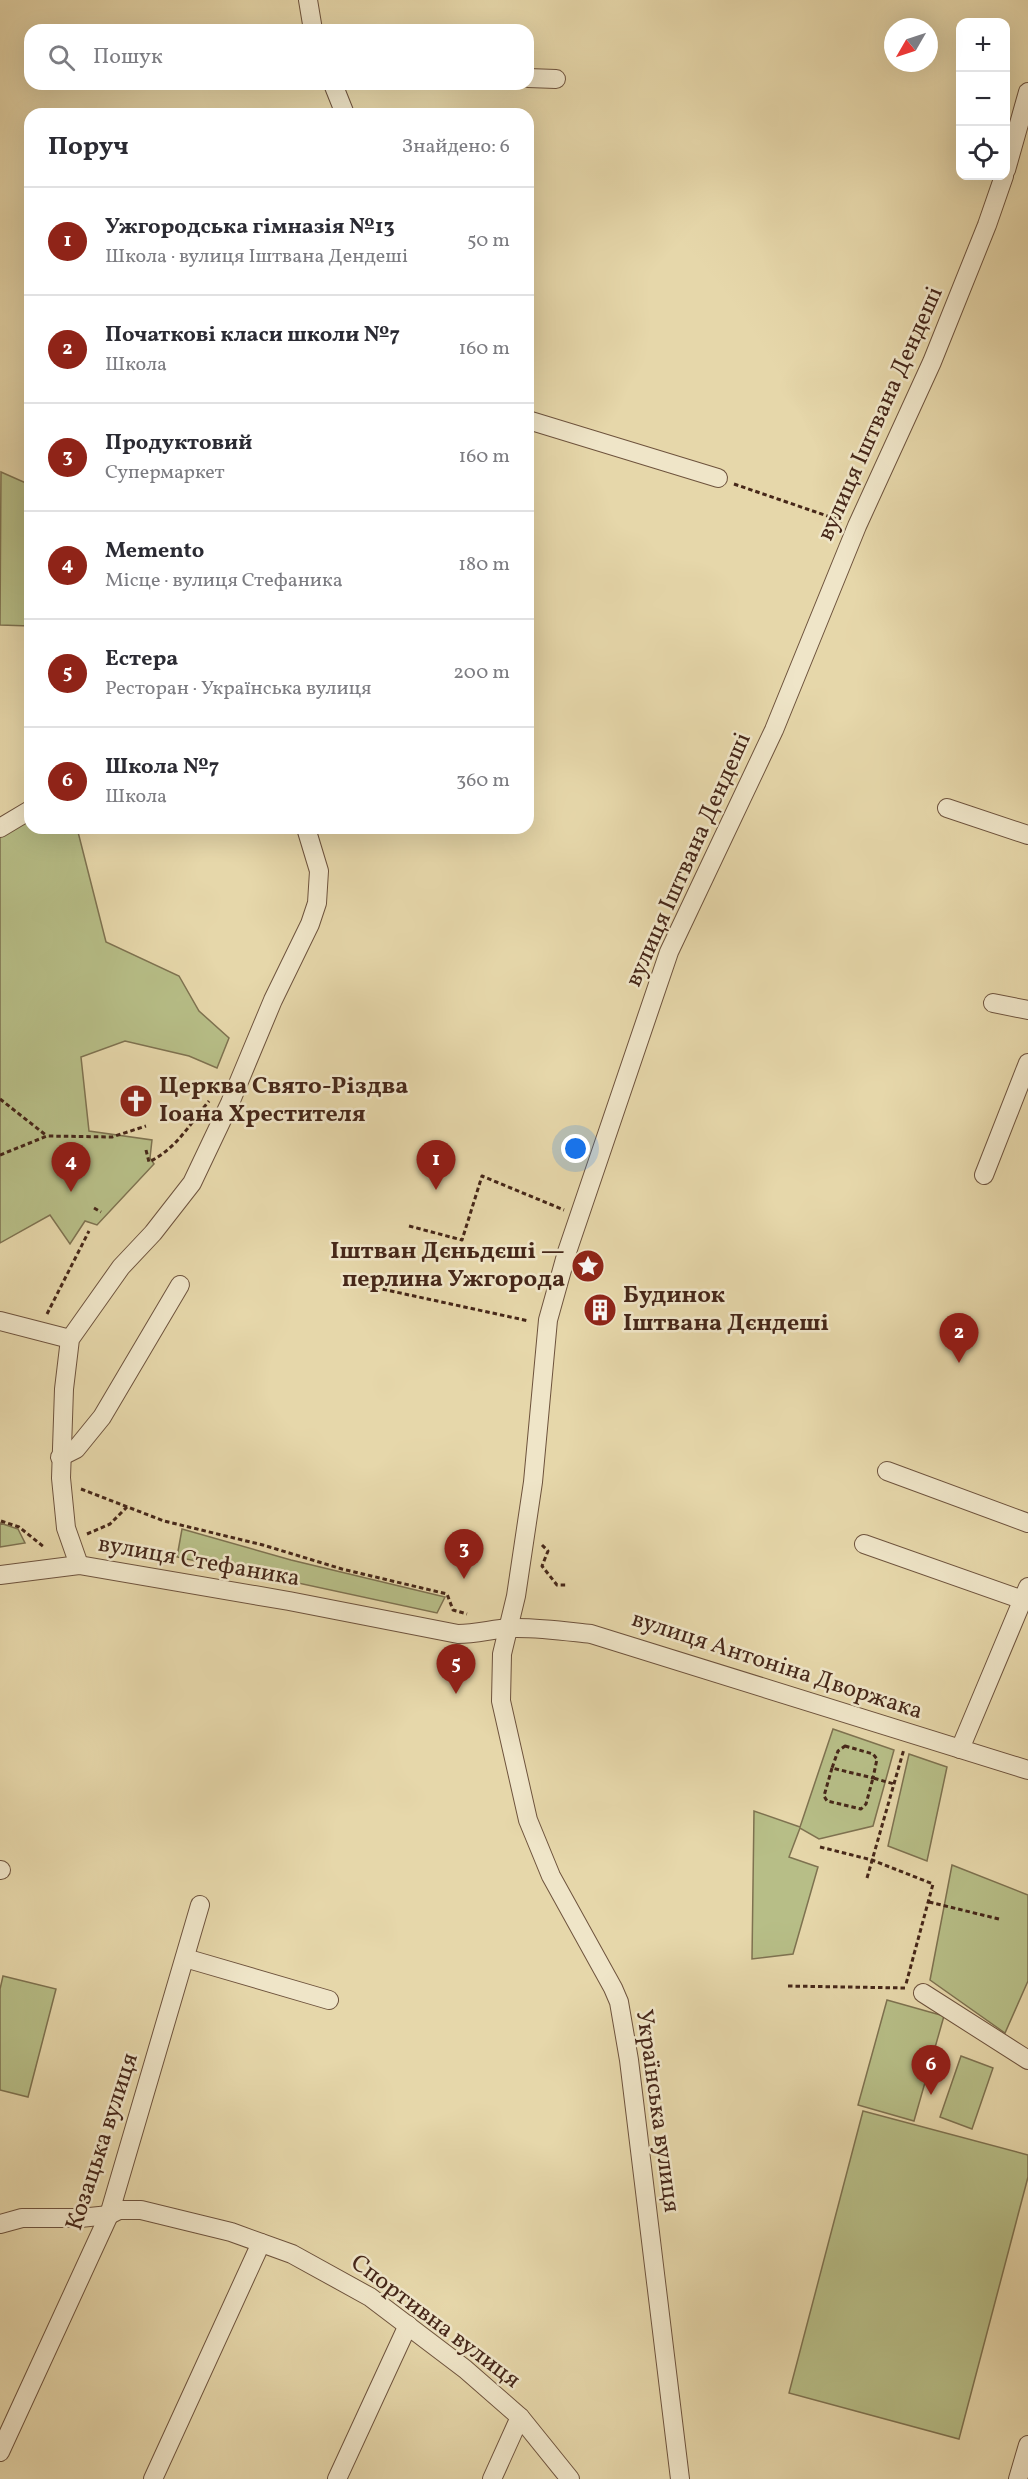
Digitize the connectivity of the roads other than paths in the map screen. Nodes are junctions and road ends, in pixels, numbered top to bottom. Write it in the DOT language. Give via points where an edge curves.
graph roads {
  1 [pos="308,0"];
  2 [pos="312,24"];
  3 [pos="534,78"];
  4 [pos="556,79"];
  5 [pos="335,90"];
  6 [pos="1027,101"];
  7 [pos="343,108"];
  8 [pos="1010,154"];
  9 [pos="1003,180"];
  10 [pos="534,422"];
  11 [pos="718,478"];
  12 [pos="947,808"];
  13 [pos="24,814"];
  14 [pos="0,828"];
  15 [pos="308,834"];
  16 [pos="1028,835"];
  17 [pos="993,1003"];
  18 [pos="1028,1010"];
  19 [pos="1028,1063"];
  20 [pos="984,1175"];
  21 [pos="180,1285"];
  22 [pos="0,1321"];
  23 [pos="70,1340"];
  24 [pos="60,1457"];
  25 [pos="887,1471"];
  26 [pos="1028,1523"];
  27 [pos="864,1544"];
  28 [pos="79,1565"];
  29 [pos="0,1575"];
  30 [pos="1025,1594"];
  31 [pos="508,1628"];
  32 [pos="960,1749"];
  33 [pos="1028,1770"];
  34 [pos="200,1905"];
  35 [pos="185,1958"];
  36 [pos="923,1993"];
  37 [pos="329,2000"];
  38 [pos="1028,2060"];
  39 [pos="109,2215"];
  40 [pos="0,2224"];
  41 [pos="261,2243"];
  42 [pos="408,2325"];
  43 [pos="520,2417"];
  44 [pos="1028,2445"];
  45 [pos="0,2452"];
  46 [pos="153,2479"];
  47 [pos="337,2479"];
  48 [pos="492,2479"];
  49 [pos="570,2479"];
  50 [pos="680,2479"];
  51 [pos="1018,2479"];
  1 -- 2 [label="street"];
  3 -- 4 [label="street"];
  5 -- 7 [label="street"];
  6 -- 8 [label="street"];
  9 -- 31 [label="street, вулиця Іштвана Дендеші" via="932,362 857,526 774,730 669,952 567,1252 548,1320 533,1482"];
  10 -- 11 [label="street"];
  12 -- 16 [label="street"];
  13 -- 14 [label="street"];
  15 -- 23 [label="street" via="319,871 317,903 192,1184 121,1267"];
  17 -- 18 [label="street"];
  19 -- 20 [label="street"];
  21 -- 24 [label="street" via="102,1417 76,1449"];
  22 -- 23 [label="street"];
  23 -- 24 [label="street, вулиця Стефаника"];
  24 -- 28 [label="street, вулиця Стефаника" via="66,1528"];
  25 -- 26 [label="street"];
  27 -- 30 [label="street"];
  28 -- 29 [label="street"];
  28 -- 31 [label="street, вулиця Стефаника" via="458,1634"];
  30 -- 32 [label="street"];
  31 -- 32 [label="street, вулиця Антоніна Дворжака" via="559,1629 619,1641"];
  31 -- 50 [label="street, Українська вулиця" via="500,1671 501,1701 528,1821 551,1876 619,2002"];
  32 -- 33 [label="street, вулиця Антоніна Дворжака"];
  34 -- 35 [label="street, Козацька вулиця"];
  35 -- 37 [label="street"];
  35 -- 39 [label="street, Козацька вулиця"];
  36 -- 38 [label="street"];
  39 -- 40 [label="street, Спортивна вулиця" via="22,2218"];
  39 -- 41 [label="street, Спортивна вулиця" via="119,2210 141,2210"];
  39 -- 45 [label="street, Козацька вулиця"];
  41 -- 42 [label="street, Спортивна вулиця" via="314,2264"];
  41 -- 46 [label="street"];
  42 -- 43 [label="street, Спортивна вулиця"];
  42 -- 47 [label="street"];
  43 -- 48 [label="street"];
  43 -- 49 [label="street, Спортивна вулиця"];
  44 -- 51 [label="street"];
}
